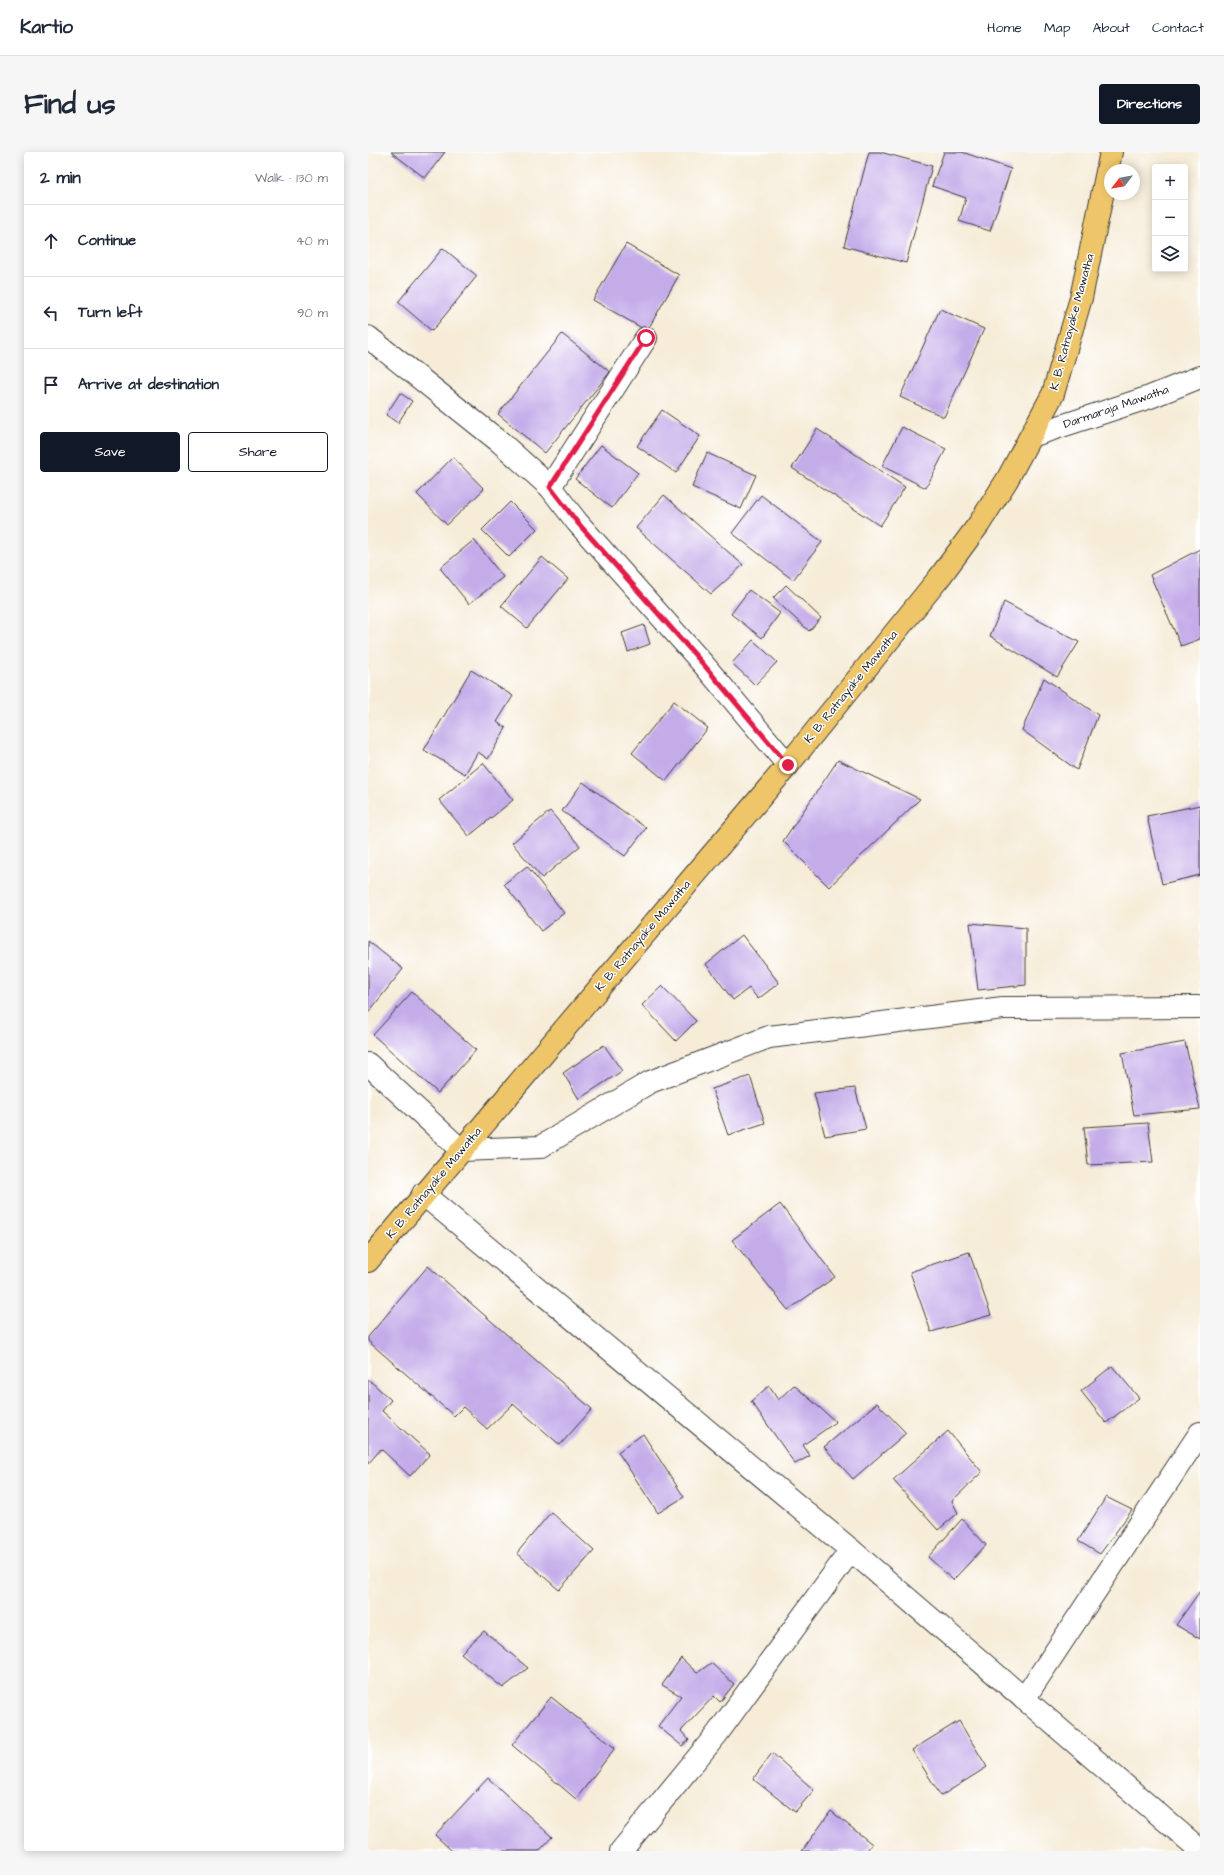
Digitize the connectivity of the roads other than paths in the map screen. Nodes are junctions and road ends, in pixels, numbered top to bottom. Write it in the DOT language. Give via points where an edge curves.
graph roads {
  1 [pos="1111,152"];
  2 [pos="368,337"];
  3 [pos="646,338"];
  4 [pos="1200,377"];
  5 [pos="1031,436"];
  6 [pos="550,487"];
  7 [pos="788,765"];
  8 [pos="1198,1008"];
  9 [pos="368,1064"];
  10 [pos="461,1150"];
  11 [pos="423,1194"];
  12 [pos="368,1261"];
  13 [pos="1200,1433"];
  14 [pos="851,1550"];
  15 [pos="1024,1698"];
  16 [pos="1200,1850"];
  17 [pos="621,1851"];
  1 -- 5 [label="highway, K. B. Ratnayake Mawatha" via="1081,298 1053,394"];
  2 -- 6 [label="street" via="500,442"];
  3 -- 6 [label="street"];
  4 -- 5 [label="street, Darmaraja Mawatha" via="1150,397"];
  5 -- 7 [label="highway, K. B. Ratnayake Mawatha" via="979,524 939,578"];
  6 -- 7 [label="street" via="577,522 704,665"];
  7 -- 10 [label="highway, K. B. Ratnayake Mawatha"];
  8 -- 10 [label="street" via="1003,1008 769,1037 650,1082 540,1147"];
  9 -- 10 [label="street"];
  10 -- 11 [label="highway, K. B. Ratnayake Mawatha"];
  11 -- 12 [label="highway, K. B. Ratnayake Mawatha"];
  11 -- 14 [label="street"];
  13 -- 15 [label="street"];
  14 -- 15 [label="street"];
  14 -- 17 [label="street" via="717,1734"];
  15 -- 16 [label="street"];
}
